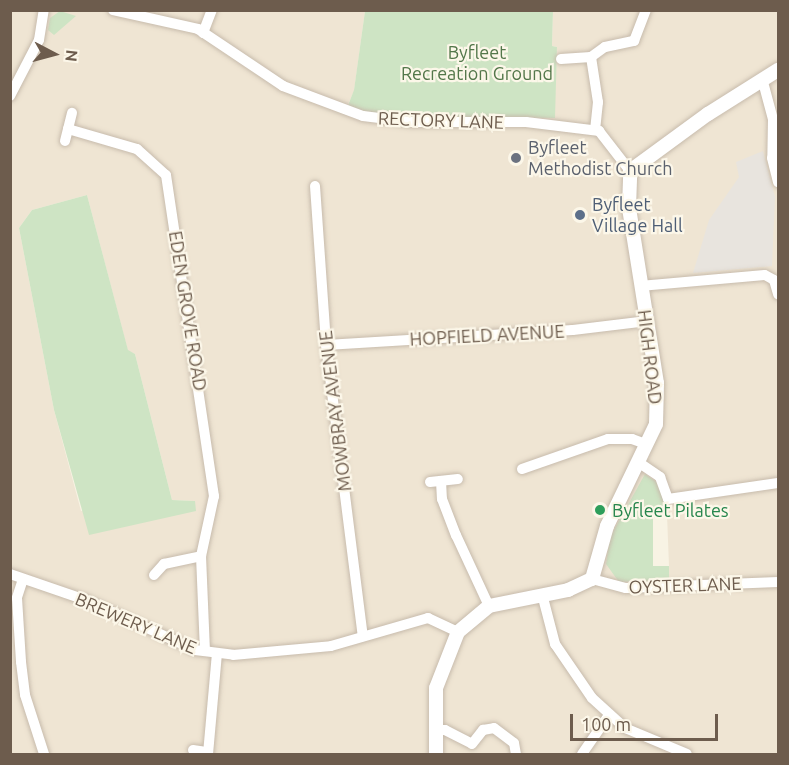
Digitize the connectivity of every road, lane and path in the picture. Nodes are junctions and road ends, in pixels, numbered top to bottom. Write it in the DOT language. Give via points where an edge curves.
graph roads {
  1 [pos="44,10"];
  2 [pos="113,10"];
  3 [pos="212,10"];
  4 [pos="646,10"];
  5 [pos="203,33"];
  6 [pos="591,57"];
  7 [pos="561,58"];
  8 [pos="778,70"];
  9 [pos="763,82"];
  10 [pos="10,96"];
  11 [pos="72,113"];
  12 [pos="68,129"];
  13 [pos="595,129"];
  14 [pos="65,141"];
  15 [pos="630,171"];
  16 [pos="778,182"];
  17 [pos="315,186"];
  18 [pos="640,286"];
  19 [pos="778,294"];
  20 [pos="647,321"];
  21 [pos="326,345"];
  22 [pos="646,444"];
  23 [pos="638,462"];
  24 [pos="522,469"];
  25 [pos="458,479"];
  26 [pos="778,483"];
  27 [pos="201,556"];
  28 [pos="10,574"];
  29 [pos="154,575"];
  30 [pos="23,579"];
  31 [pos="592,579"];
  32 [pos="778,582"];
  33 [pos="542,594"];
  34 [pos="489,606"];
  35 [pos="458,632"];
  36 [pos="363,636"];
  37 [pos="205,651"];
  38 [pos="217,653"];
  39 [pos="609,715"];
  40 [pos="434,730"];
  41 [pos="193,750"];
  42 [pos="208,753"];
  43 [pos="44,754"];
  44 [pos="436,754"];
  45 [pos="516,754"];
  46 [pos="582,754"];
  47 [pos="687,754"];
  1 -- 10 [label="street" via="37,45"];
  2 -- 5 [label="street, RECTORY LANE" via="175,22"];
  3 -- 5 [label="street"];
  4 -- 6 [label="street" via="634,41 605,47"];
  5 -- 13 [label="street, RECTORY LANE" via="283,86 363,116 412,122 526,122"];
  6 -- 7 [label="street"];
  6 -- 13 [label="street" via="598,102"];
  8 -- 9 [label="street"];
  9 -- 15 [label="street" via="708,114"];
  9 -- 16 [label="street" via="773,120 772,158"];
  11 -- 12 [label="street"];
  12 -- 14 [label="street"];
  12 -- 27 [label="street, EDEN GROVE ROAD" via="137,149 166,175 214,496"];
  13 -- 15 [label="street" via="613,144"];
  15 -- 18 [label="street, HIGH ROAD" via="629,208"];
  17 -- 21 [label="street, MOWBRAY AVENUE"];
  18 -- 19 [label="street" via="765,275 774,280"];
  18 -- 20 [label="street, HIGH ROAD"];
  20 -- 21 [label="street, HOPFIELD AVENUE" via="573,330"];
  20 -- 22 [label="street, HIGH ROAD" via="658,411"];
  21 -- 36 [label="street, MOWBRAY AVENUE"];
  22 -- 23 [label="street, HIGH ROAD"];
  22 -- 24 [label="street" via="632,439 608,440 539,469"];
  23 -- 26 [label="street" via="660,477 668,499"];
  23 -- 31 [label="street, HIGH ROAD" via="598,549"];
  25 -- 34 [label="street" via="436,482"];
  27 -- 29 [label="street" via="164,564"];
  27 -- 37 [label="street, EDEN GROVE ROAD"];
  28 -- 30 [label="street, BREWERY LANE"];
  30 -- 37 [label="street, BREWERY LANE" via="87,600 172,642"];
  30 -- 43 [label="street" via="17,598 25,695"];
  31 -- 32 [label="street, OYSTER LANE" via="626,588"];
  31 -- 33 [label="street" via="574,588"];
  33 -- 34 [label="street"];
  33 -- 39 [label="street" via="548,624 564,660"];
  34 -- 35 [label="street"];
  35 -- 36 [label="street, BREWERY LANE" via="428,618"];
  35 -- 40 [label="street" via="438,680"];
  36 -- 38 [label="street, BREWERY LANE" via="331,646 281,652"];
  37 -- 38 [label="street, BREWERY LANE"];
  38 -- 42 [label="street"];
  39 -- 46 [label="street"];
  39 -- 47 [label="street" via="625,728"];
  40 -- 44 [label="street"];
  40 -- 45 [label="street" via="445,730 472,744 483,730 494,728 514,742"];
  41 -- 42 [label="street"];
}
